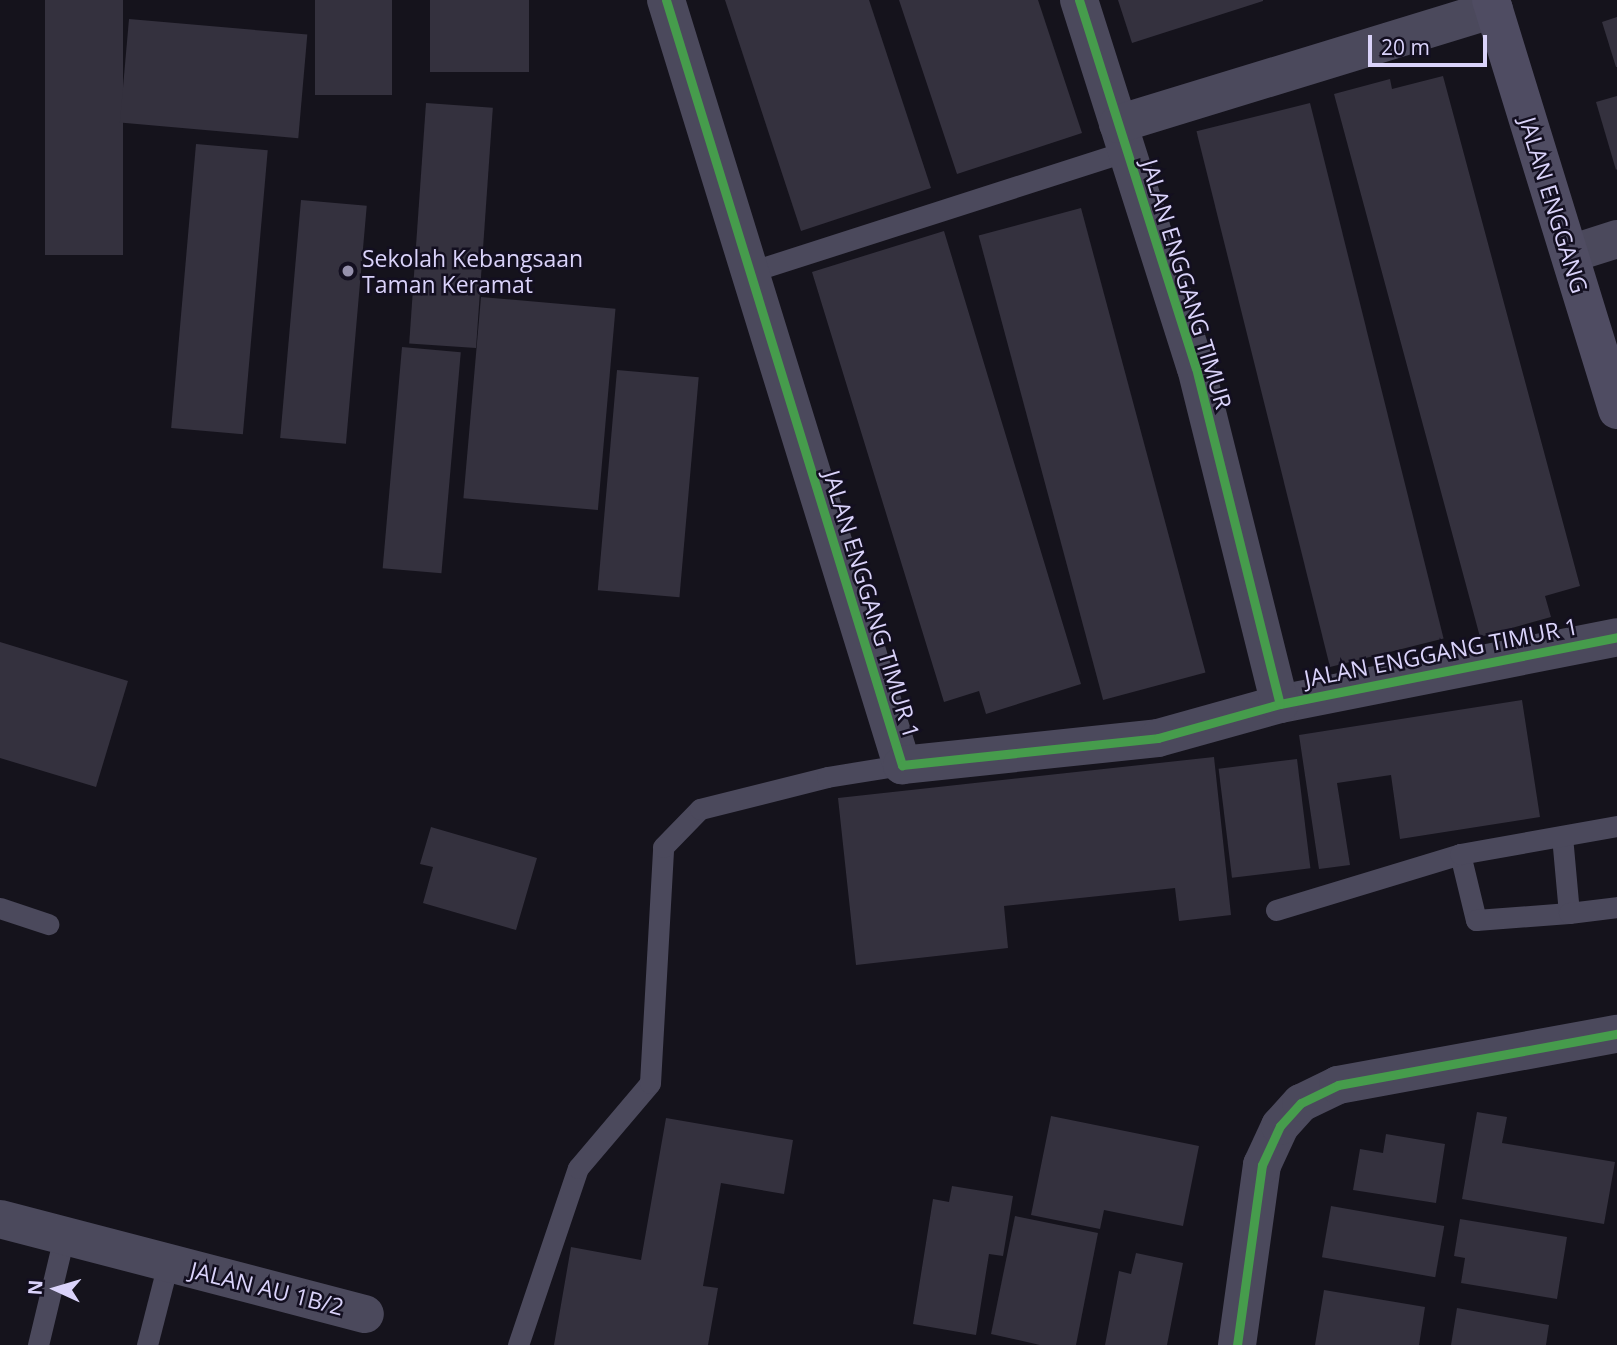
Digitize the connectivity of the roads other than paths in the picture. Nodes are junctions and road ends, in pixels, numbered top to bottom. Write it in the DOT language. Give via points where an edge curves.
graph roads {
  1 [pos="666,0"];
  2 [pos="1079,0"];
  3 [pos="1492,5"];
  4 [pos="1122,137"];
  5 [pos="1617,239"];
  6 [pos="1570,254"];
  7 [pos="750,272"];
  8 [pos="1617,410"];
  9 [pos="1617,637"];
  10 [pos="1280,704"];
  11 [pos="902,765"];
  12 [pos="1617,826"];
  13 [pos="1562,836"];
  14 [pos="1460,854"];
  15 [pos="1617,907"];
  16 [pos="0,908"];
  17 [pos="1276,910"];
  18 [pos="1569,913"];
  19 [pos="48,924"];
  20 [pos="1617,1034"];
  21 [pos="0,1219"];
  22 [pos="64,1237"];
  23 [pos="168,1263"];
  24 [pos="365,1314"];
  25 [pos="38,1345"];
  26 [pos="147,1345"];
  27 [pos="517,1345"];
  28 [pos="1237,1345"];
  1 -- 7 [label="street, JALAN ENGGANG TIMUR 1"];
  2 -- 4 [label="street, JALAN ENGGANG TIMUR"];
  3 -- 4 [label="street"];
  3 -- 6 [label="main road, JALAN ENGGANG"];
  4 -- 7 [label="lane"];
  4 -- 10 [label="street, JALAN ENGGANG TIMUR" via="1196,368"];
  5 -- 6 [label="street"];
  6 -- 8 [label="main road, JALAN ENGGANG"];
  7 -- 11 [label="street, JALAN ENGGANG TIMUR 1"];
  9 -- 10 [label="street, JALAN ENGGANG TIMUR 1"];
  10 -- 11 [label="street, JALAN ENGGANG TIMUR 1" via="1158,738"];
  11 -- 27 [label="lane" via="827,777 700,808 663,847 650,1083 578,1168"];
  12 -- 13 [label="lane"];
  13 -- 14 [label="lane"];
  13 -- 18 [label="lane"];
  14 -- 17 [label="lane"];
  14 -- 18 [label="lane" via="1476,920"];
  15 -- 18 [label="lane"];
  16 -- 19 [label="lane"];
  20 -- 28 [label="street" via="1338,1086 1301,1103 1280,1126 1262,1165"];
  21 -- 22 [label="street, JALAN AU 1B/2"];
  22 -- 23 [label="street, JALAN AU 1B/2"];
  22 -- 25 [label="lane"];
  23 -- 24 [label="street, JALAN AU 1B/2"];
  23 -- 26 [label="lane, JALAN AU 1B/2"];
}
